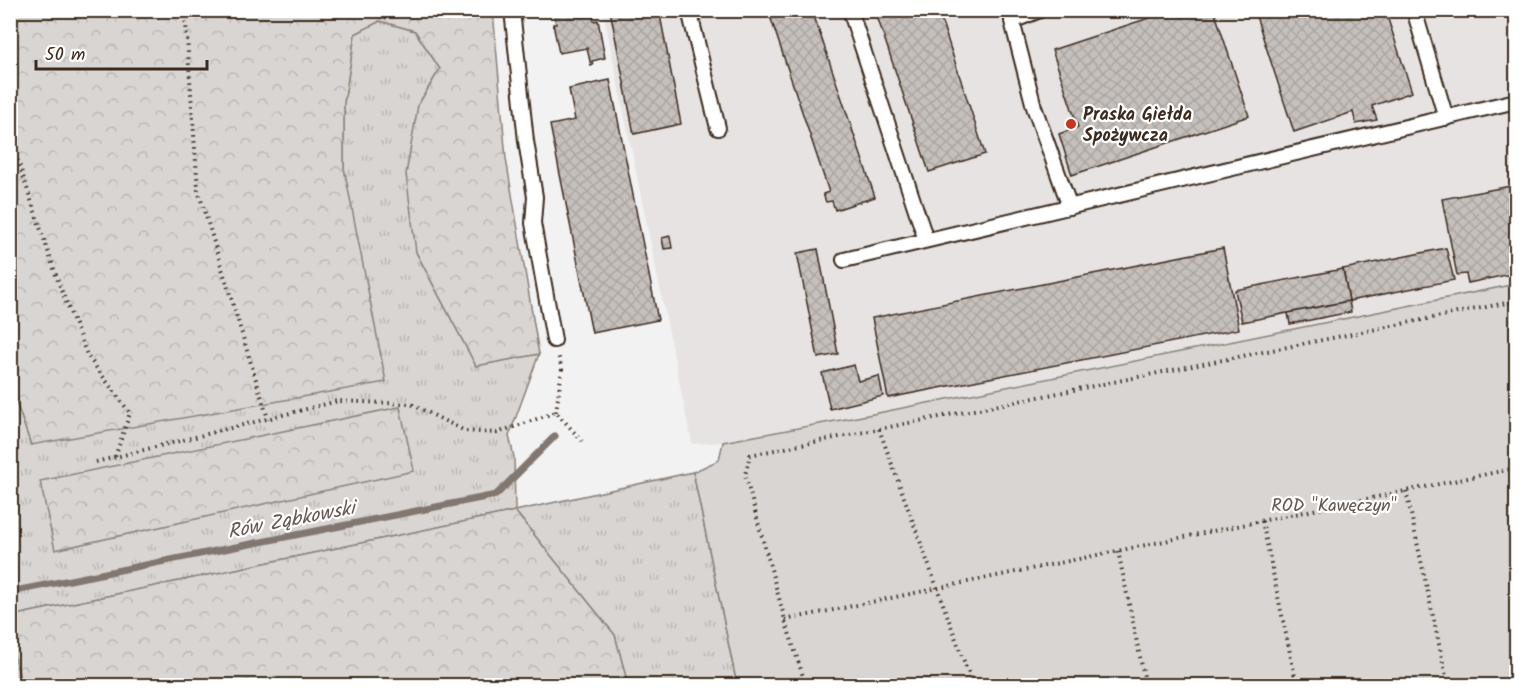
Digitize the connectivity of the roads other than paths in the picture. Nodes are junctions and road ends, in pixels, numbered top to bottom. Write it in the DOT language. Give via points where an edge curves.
graph roads {
  1 [pos="512,10"];
  2 [pos="689,10"];
  3 [pos="849,10"];
  4 [pos="1040,10"];
  5 [pos="1414,10"];
  6 [pos="1516,101"];
  7 [pos="1446,118"];
  8 [pos="718,128"];
  9 [pos="1070,207"];
  10 [pos="926,240"];
  11 [pos="844,260"];
  12 [pos="554,340"];
  1 -- 12 [label="lane" via="535,197 532,223"];
  2 -- 8 [label="lane"];
  3 -- 10 [label="lane"];
  4 -- 9 [label="lane" via="1012,21 1034,107"];
  5 -- 7 [label="lane"];
  6 -- 7 [label="lane"];
  7 -- 9 [label="lane"];
  9 -- 10 [label="lane"];
  10 -- 11 [label="lane"];
}
